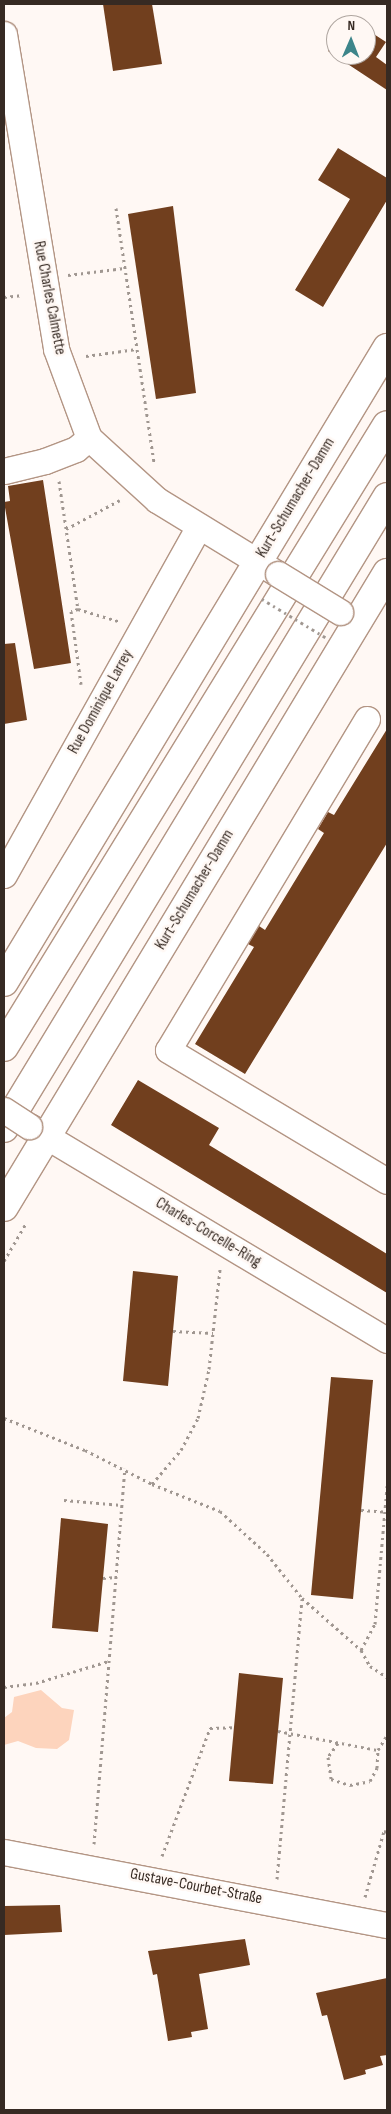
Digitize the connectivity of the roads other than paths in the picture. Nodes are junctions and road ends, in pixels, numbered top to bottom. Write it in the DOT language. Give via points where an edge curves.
graph roads {
  1 [pos="4,39"];
  2 [pos="387,348"];
  3 [pos="387,425"];
  4 [pos="89,438"];
  5 [pos="4,471"];
  6 [pos="387,497"];
  7 [pos="198,528"];
  8 [pos="268,568"];
  9 [pos="387,573"];
  10 [pos="349,617"];
  11 [pos="367,719"];
  12 [pos="4,875"];
  13 [pos="4,982"];
  14 [pos="4,1047"];
  15 [pos="4,1110"];
  16 [pos="26,1130"];
  17 [pos="387,1182"];
  18 [pos="4,1207"];
  19 [pos="387,1340"];
  20 [pos="4,1852"];
  21 [pos="387,1925"];
  1 -- 4 [label="street, Rue Charles Calmette" via="56,348"];
  2 -- 8 [label="main road, Kurt-Schumacher-Damm"];
  3 -- 14 [label="main road"];
  4 -- 5 [label="street" via="76,449"];
  4 -- 7 [label="street, Rue Charles Calmette" via="157,500"];
  6 -- 16 [label="main road"];
  7 -- 8 [label="street, Rue Charles Calmette"];
  7 -- 12 [label="street, Rue Dominique Larrey"];
  8 -- 10 [label="street, Rue Charles Calmette, bridge"];
  8 -- 13 [label="main road, Kurt-Schumacher-Damm"];
  9 -- 10 [label="main road, Kurt-Schumacher-Damm"];
  10 -- 16 [label="main road, Kurt-Schumacher-Damm"];
  11 -- 17 [label="street" via="168,1050"];
  15 -- 16 [label="street, Charles-Corcelle-Ring, bridge"];
  16 -- 18 [label="main road, Kurt-Schumacher-Damm"];
  16 -- 19 [label="street, Charles-Corcelle-Ring" via="224,1241"];
  20 -- 21 [label="street, Gustave-Courbet-Straße" via="154,1878"];
}
